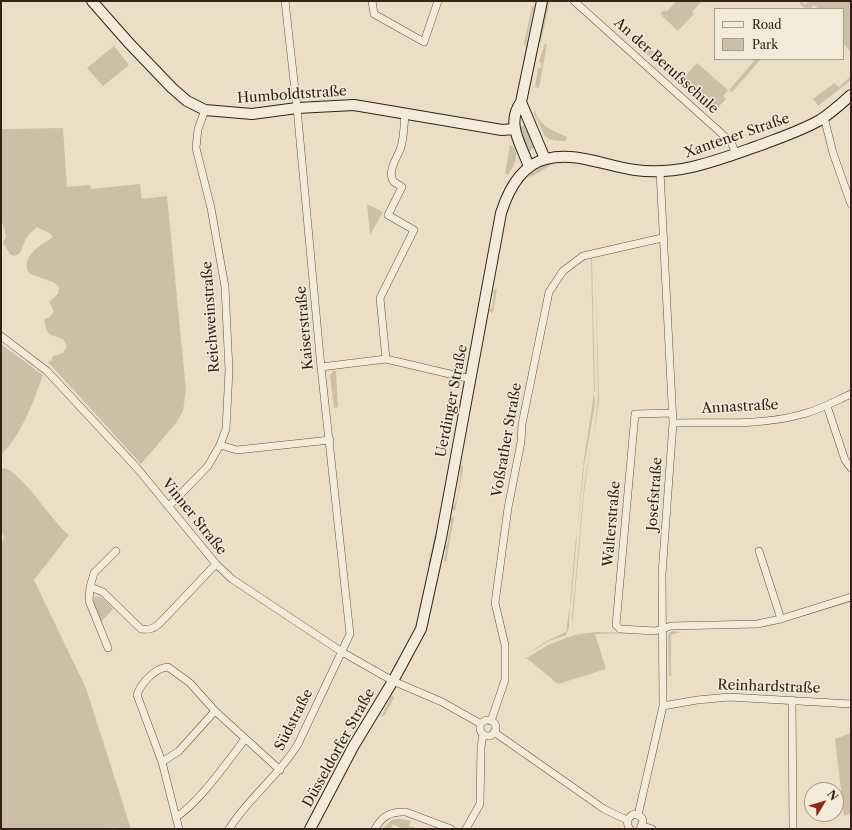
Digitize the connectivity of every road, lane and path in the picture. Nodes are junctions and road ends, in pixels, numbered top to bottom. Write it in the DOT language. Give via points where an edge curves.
graph roads {
  1 [pos="92,1"];
  2 [pos="285,1"];
  3 [pos="372,1"];
  4 [pos="438,1"];
  5 [pos="542,1"];
  6 [pos="574,1"];
  7 [pos="851,95"];
  8 [pos="521,102"];
  9 [pos="297,108"];
  10 [pos="205,110"];
  11 [pos="406,113"];
  12 [pos="824,117"];
  13 [pos="527,120"];
  14 [pos="514,129"];
  15 [pos="736,154"];
  16 [pos="545,159"];
  17 [pos="529,167"];
  18 [pos="660,172"];
  19 [pos="851,204"];
  20 [pos="662,238"];
  21 [pos="1,336"];
  22 [pos="386,359"];
  23 [pos="321,367"];
  24 [pos="471,379"];
  25 [pos="851,394"];
  26 [pos="827,406"];
  27 [pos="673,413"];
  28 [pos="673,423"];
  29 [pos="330,440"];
  30 [pos="220,445"];
  31 [pos="851,468"];
  32 [pos="169,506"];
  33 [pos="116,551"];
  34 [pos="759,551"];
  35 [pos="216,564"];
  36 [pos="90,587"];
  37 [pos="851,597"];
  38 [pos="781,619"];
  39 [pos="663,629"];
  40 [pos="108,648"];
  41 [pos="342,652"];
  42 [pos="393,682"];
  43 [pos="792,700"];
  44 [pos="851,704"];
  45 [pos="663,706"];
  46 [pos="215,711"];
  47 [pos="491,721"];
  48 [pos="482,724"];
  49 [pos="494,732"];
  50 [pos="483,734"];
  51 [pos="245,740"];
  52 [pos="162,762"];
  53 [pos="280,770"];
  54 [pos="638,815"];
  55 [pos="176,817"];
  56 [pos="628,820"];
  57 [pos="642,827"];
  58 [pos="179,829"];
  59 [pos="229,829"];
  60 [pos="310,829"];
  61 [pos="375,829"];
  62 [pos="452,829"];
  63 [pos="466,829"];
  64 [pos="630,829"];
  65 [pos="652,829"];
  66 [pos="793,829"];
  1 -- 10 [label="main road, Humboldtstraße" via="172,88 187,101"];
  2 -- 9 [label="street, Kaiserstraße"];
  3 -- 4 [label="street" via="374,14 424,42"];
  5 -- 8 [label="main road"];
  6 -- 15 [label="street, An der Berufsschule" via="731,142"];
  7 -- 12 [label="main road, Xantener Straße"];
  8 -- 13 [label="main road"];
  8 -- 14 [label="main road" via="515,113"];
  9 -- 10 [label="main road, Humboldtstraße" via="252,114"];
  9 -- 11 [label="main road, Humboldtstraße" via="354,105"];
  9 -- 23 [label="street, Kaiserstraße"];
  10 -- 30 [label="street, Reichweinstraße" via="197,134 196,148 212,208 228,329 226,429"];
  11 -- 14 [label="main road, Humboldtstraße" via="502,130"];
  11 -- 22 [label="street" via="401,148 394,158 391,176 394,182 402,187 388,215 414,230 380,298"];
  12 -- 15 [label="main road, Xantener Straße" via="788,135"];
  12 -- 19 [label="street" via="833,153"];
  13 -- 14 [label="main road" via="519,120"];
  13 -- 16 [label="main road" via="532,126"];
  14 -- 17 [label="main road"];
  15 -- 18 [label="main road, Xantener Straße" via="696,167"];
  16 -- 17 [label="main road, Xantener Straße"];
  16 -- 18 [label="main road, Xantener Straße" via="579,157 611,166"];
  17 -- 24 [label="main road, Uerdinger Straße" via="506,197 501,213"];
  18 -- 20 [label="street, Josefstraße"];
  20 -- 27 [label="street, Josefstraße"];
  20 -- 47 [label="street, Voßrather Straße" via="583,256 563,271 549,292 522,424 495,603 505,645 505,680"];
  21 -- 32 [label="street, Vinner Straße" via="47,371"];
  22 -- 23 [label="street"];
  22 -- 24 [label="street"];
  23 -- 29 [label="street, Kaiserstraße"];
  24 -- 42 [label="main road, Uerdinger Straße" via="425,613 420,629"];
  25 -- 26 [label="street, Annastraße"];
  26 -- 28 [label="street, Annastraße" via="803,414 765,421"];
  26 -- 31 [label="street" via="845,460"];
  27 -- 28 [label="street, Josefstraße"];
  27 -- 39 [label="street, Walterstraße" via="635,414 616,625 624,630"];
  28 -- 39 [label="street, Josefstraße" via="662,574"];
  29 -- 30 [label="street" via="238,450"];
  29 -- 41 [label="street, Kaiserstraße" via="350,634"];
  30 -- 32 [label="street, Reichweinstraße" via="208,466"];
  32 -- 35 [label="street, Vinner Straße"];
  33 -- 36 [label="street" via="94,573"];
  34 -- 38 [label="street"];
  35 -- 36 [label="street" via="159,624 147,630 141,629 103,592"];
  35 -- 41 [label="street, Vinner Straße" via="232,579"];
  36 -- 40 [label="street" via="89,601"];
  37 -- 38 [label="street"];
  38 -- 39 [label="street" via="757,624 671,626"];
  39 -- 45 [label="street, Josefstraße"];
  41 -- 42 [label="street, Vinner Straße"];
  41 -- 53 [label="street, Südstraße" via="298,744"];
  42 -- 48 [label="street, Vinner Straße" via="442,702"];
  42 -- 60 [label="main road, Düsseldorfer Straße" via="353,747"];
  43 -- 44 [label="street, Reinhardstraße"];
  43 -- 45 [label="street, Reinhardstraße" via="729,697"];
  43 -- 66 [label="street"];
  45 -- 54 [label="street, Josefstraße"];
  46 -- 51 [label="street"];
  46 -- 52 [label="street" via="178,752"];
  46 -- 52 [label="street" via="190,683 168,667 160,667 139,688 136,695"];
  47 -- 48 [label="street"];
  47 -- 49 [label="street" via="495,725"];
  48 -- 50 [label="street" via="480,730"];
  49 -- 50 [label="street" via="488,736"];
  49 -- 56 [label="street" via="604,809"];
  50 -- 63 [label="street" via="480,804"];
  51 -- 53 [label="street"];
  51 -- 55 [label="street" via="195,801"];
  52 -- 55 [label="street"];
  53 -- 59 [label="street, Südstraße" via="237,815"];
  54 -- 56 [label="street" via="631,816"];
  54 -- 57 [label="street" via="643,819"];
  55 -- 58 [label="street"];
  56 -- 64 [label="street" via="627,825"];
  57 -- 65 [label="street"];
  61 -- 62 [label="street" via="384,817 406,812"];
}
